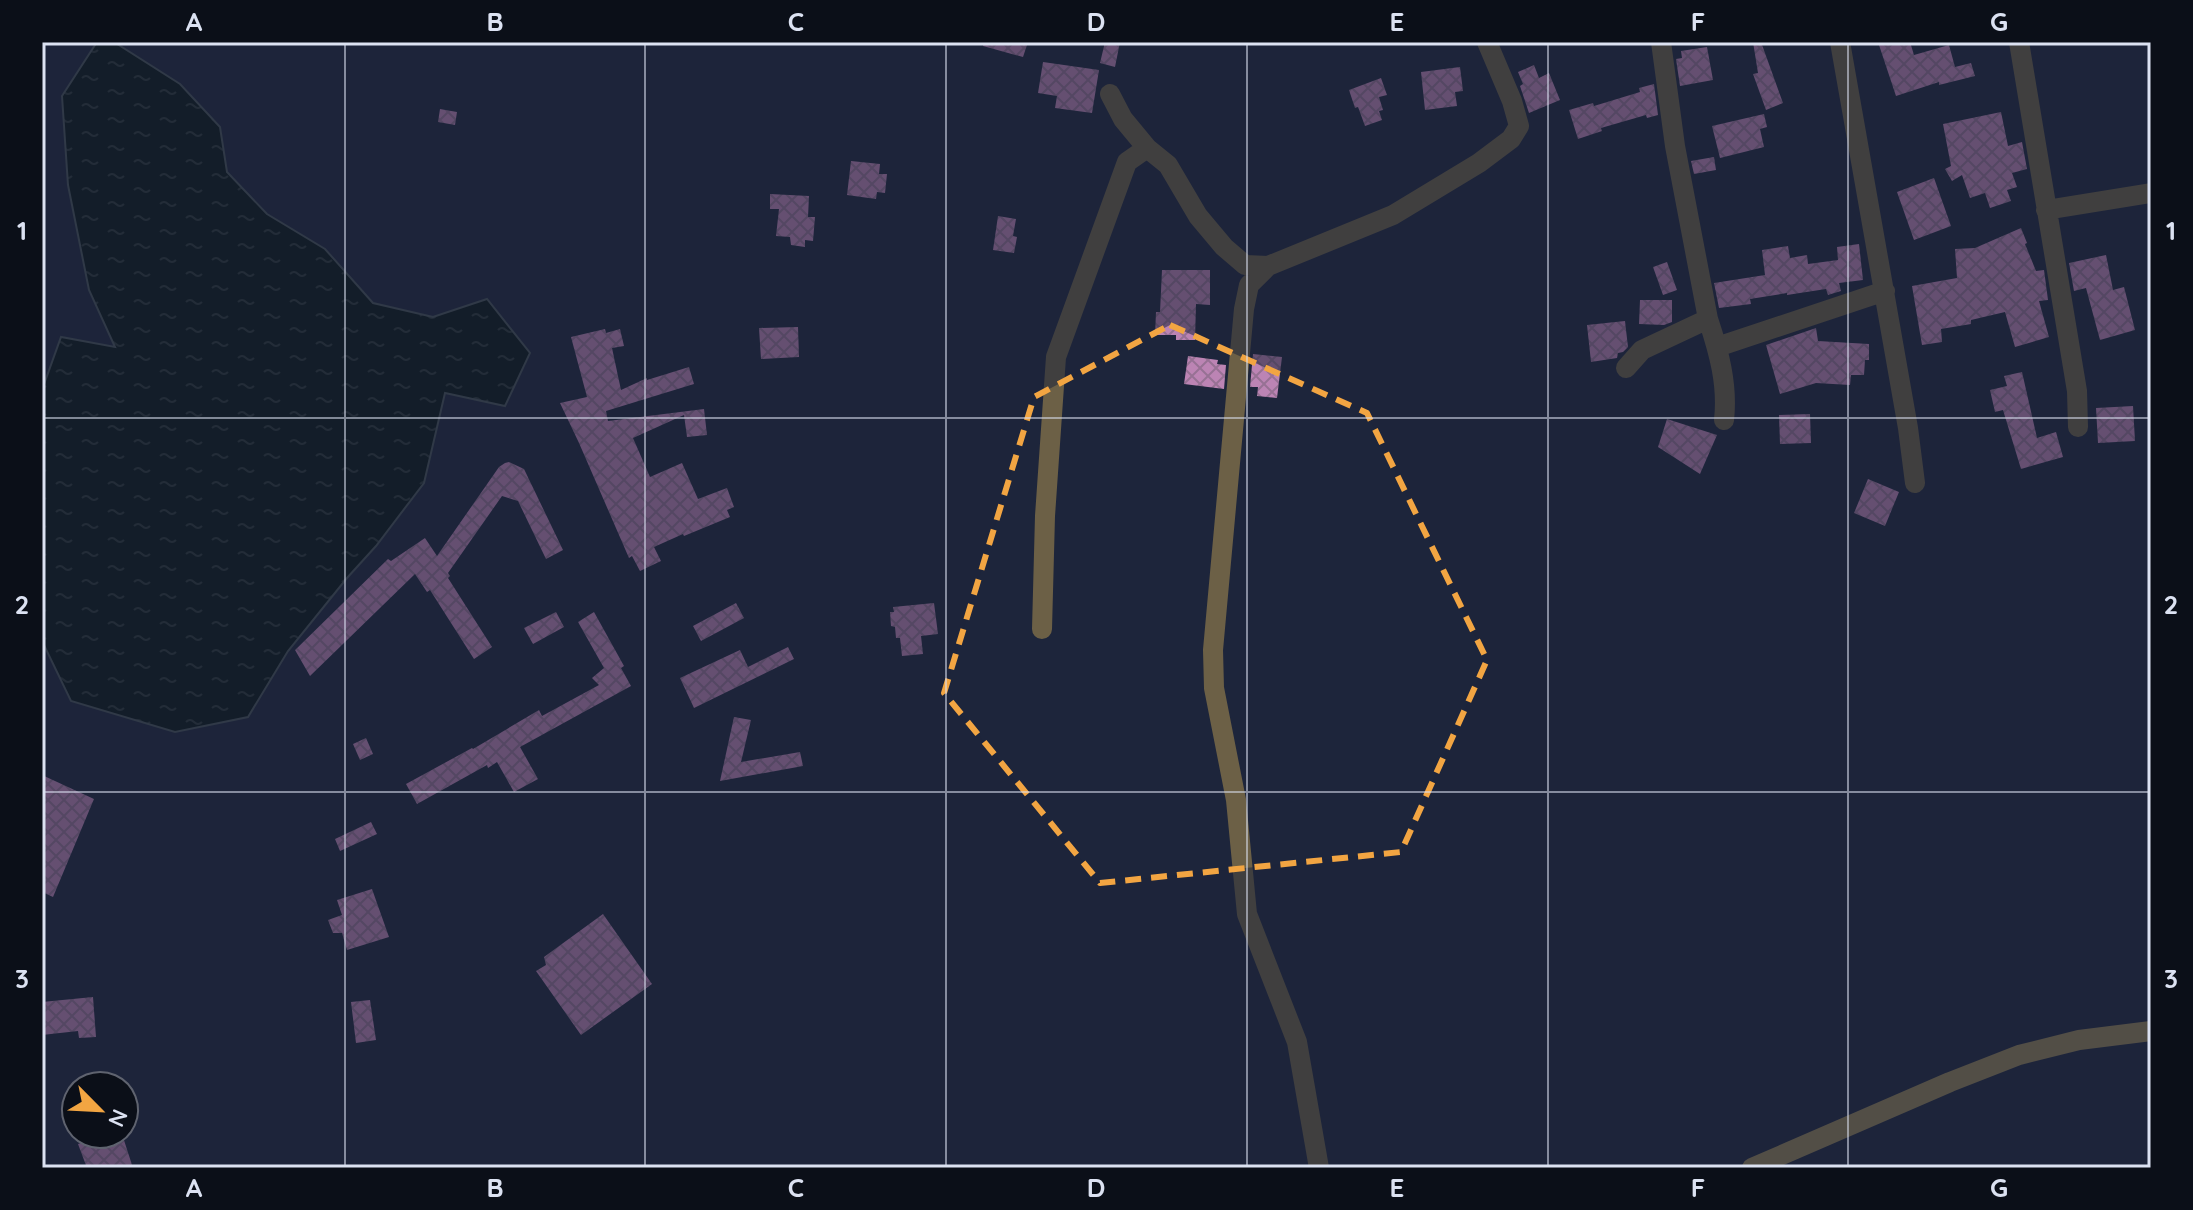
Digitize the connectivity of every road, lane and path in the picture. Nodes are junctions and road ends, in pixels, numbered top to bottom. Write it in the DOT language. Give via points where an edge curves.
graph roads {
  1 [pos="1487,42"];
  2 [pos="1661,42"];
  3 [pos="1840,42"];
  4 [pos="2019,42"];
  5 [pos="1110,94"];
  6 [pos="1147,148"];
  7 [pos="2151,193"];
  8 [pos="2046,210"];
  9 [pos="1268,266"];
  10 [pos="1885,291"];
  11 [pos="1708,319"];
  12 [pos="1717,347"];
  13 [pos="1626,368"];
  14 [pos="1724,420"];
  15 [pos="2078,427"];
  16 [pos="1915,483"];
  17 [pos="1042,629"];
  18 [pos="2151,1031"];
  19 [pos="1319,1168"];
  20 [pos="1752,1168"];
  1 -- 9 [label="street" via="1519,126 1511,139 1393,215"];
  2 -- 11 [label="street"];
  3 -- 10 [label="street"];
  4 -- 8 [label="street"];
  5 -- 6 [label="street"];
  6 -- 9 [label="street" via="1168,165 1224,247 1245,265"];
  6 -- 17 [label="street" via="1127,162 1056,357"];
  7 -- 8 [label="street"];
  8 -- 15 [label="street" via="2077,391"];
  9 -- 19 [label="street" via="1249,285 1244,309 1214,688 1236,800 1247,914 1297,1042"];
  10 -- 12 [label="street"];
  10 -- 16 [label="street"];
  11 -- 12 [label="street"];
  11 -- 13 [label="street" via="1642,350"];
  12 -- 14 [label="street" via="1727,399"];
  18 -- 20 [label="main road" via="2079,1040 2019,1055"];
}
